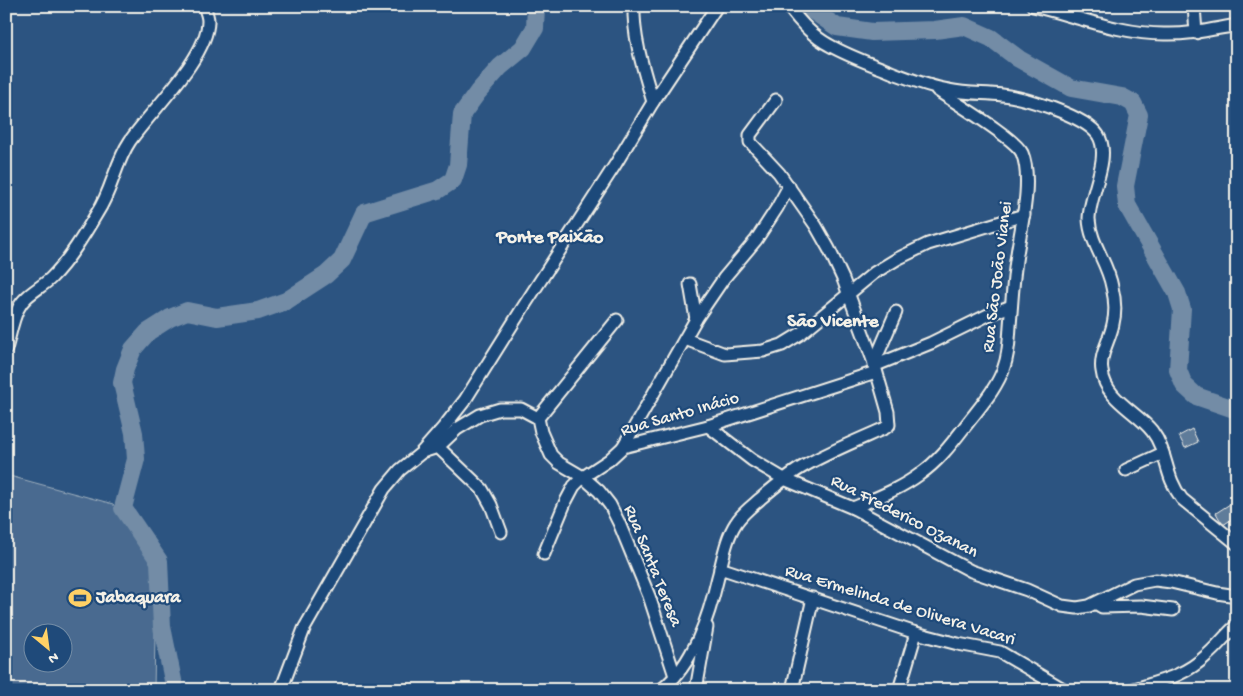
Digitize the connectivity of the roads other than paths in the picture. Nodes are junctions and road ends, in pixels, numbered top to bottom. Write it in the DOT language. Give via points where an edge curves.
graph roads {
  1 [pos="204,6"];
  2 [pos="634,6"];
  3 [pos="718,6"];
  4 [pos="788,6"];
  5 [pos="1033,6"];
  6 [pos="1194,6"];
  7 [pos="1237,25"];
  8 [pos="1196,33"];
  9 [pos="929,85"];
  10 [pos="776,100"];
  11 [pos="653,102"];
  12 [pos="789,186"];
  13 [pos="1024,215"];
  14 [pos="690,284"];
  15 [pos="848,294"];
  16 [pos="1011,306"];
  17 [pos="896,312"];
  18 [pos="696,319"];
  19 [pos="617,320"];
  20 [pos="685,339"];
  21 [pos="6,349"];
  22 [pos="875,367"];
  23 [pos="538,418"];
  24 [pos="708,426"];
  25 [pos="438,447"];
  26 [pos="623,447"];
  27 [pos="421,453"];
  28 [pos="1163,453"];
  29 [pos="1126,470"];
  30 [pos="583,477"];
  31 [pos="784,479"];
  32 [pos="853,508"];
  33 [pos="501,532"];
  34 [pos="1237,544"];
  35 [pos="544,554"];
  36 [pos="720,568"];
  37 [pos="1237,596"];
  38 [pos="814,598"];
  39 [pos="1097,604"];
  40 [pos="711,608"];
  41 [pos="1173,610"];
  42 [pos="1237,625"];
  43 [pos="916,633"];
  44 [pos="675,676"];
  45 [pos="281,690"];
  46 [pos="661,690"];
  47 [pos="696,690"];
  48 [pos="792,690"];
  49 [pos="899,690"];
  50 [pos="1064,690"];
  51 [pos="1131,690"];
  1 -- 21 [label="street" via="208,22 193,59 164,102 130,141 116,166 99,211 70,253 51,278 18,308"];
  2 -- 11 [label="street" via="639,51"];
  3 -- 11 [label="street"];
  4 -- 9 [label="street" via="811,32 828,45"];
  5 -- 8 [label="street" via="1142,33"];
  6 -- 8 [label="street"];
  7 -- 8 [label="street"];
  9 -- 13 [label="street, Rua São João Vianei" via="1007,137 1021,152 1026,174"];
  9 -- 28 [label="street" via="1024,99 1081,121 1098,136 1102,147 1101,164 1089,217 1090,229 1111,281 1115,303 1113,324 1101,364 1102,373 1110,392 1154,433"];
  10 -- 12 [label="street" via="750,136 750,142"];
  11 -- 27 [label="street" via="465,400"];
  12 -- 15 [label="street" via="829,249"];
  12 -- 18 [label="street" via="756,240"];
  13 -- 15 [label="street" via="928,244 874,273"];
  13 -- 16 [label="street, Rua São João Vianei"];
  14 -- 18 [label="street"];
  15 -- 20 [label="street" via="800,334 763,351 725,354"];
  15 -- 22 [label="street"];
  16 -- 22 [label="street, Rua Santo Inácio"];
  16 -- 32 [label="street, Rua São João Vianei" via="1004,367 982,404 922,474"];
  17 -- 22 [label="street"];
  18 -- 20 [label="street"];
  19 -- 23 [label="street"];
  20 -- 26 [label="street"];
  22 -- 24 [label="street, Rua Santo Inácio"];
  22 -- 31 [label="street" via="888,425"];
  23 -- 25 [label="street" via="521,409 500,409 480,415 457,429"];
  23 -- 30 [label="street, Rua Santa Teresa" via="552,455"];
  24 -- 26 [label="street, Rua Santo Inácio"];
  24 -- 31 [label="street, Rua Frederico Ozanan" via="752,460"];
  25 -- 27 [label="street"];
  25 -- 33 [label="street" via="482,489"];
  26 -- 30 [label="street, Rua Santo Inácio"];
  27 -- 45 [label="street" via="400,470 370,511 304,629"];
  28 -- 29 [label="street"];
  28 -- 34 [label="street" via="1171,481 1179,494"];
  30 -- 35 [label="street, Rua Santo Inácio" via="565,503"];
  30 -- 44 [label="street, Rua Santa Teresa" via="610,505 619,523 649,596"];
  31 -- 32 [label="street, Rua Frederico Ozanan"];
  31 -- 36 [label="street" via="736,522"];
  32 -- 39 [label="street, Rua Frederico Ozanan" via="976,574 1027,590 1062,606 1077,608"];
  36 -- 38 [label="street, Rua Ermelinda de Olivera Vacari"];
  36 -- 40 [label="street"];
  37 -- 39 [label="street, Rua Frederico Ozanan" via="1155,580 1127,587"];
  38 -- 43 [label="street, Rua Ermelinda de Olivera Vacari"];
  38 -- 48 [label="street"];
  39 -- 41 [label="street, Rua Frederico Ozanan" via="1102,607 1140,606"];
  40 -- 44 [label="street"];
  40 -- 47 [label="street"];
  42 -- 51 [label="street" via="1188,671"];
  43 -- 49 [label="street"];
  43 -- 50 [label="street, Rua Ermelinda de Olivera Vacari" via="1000,652"];
  44 -- 46 [label="street"];
}
